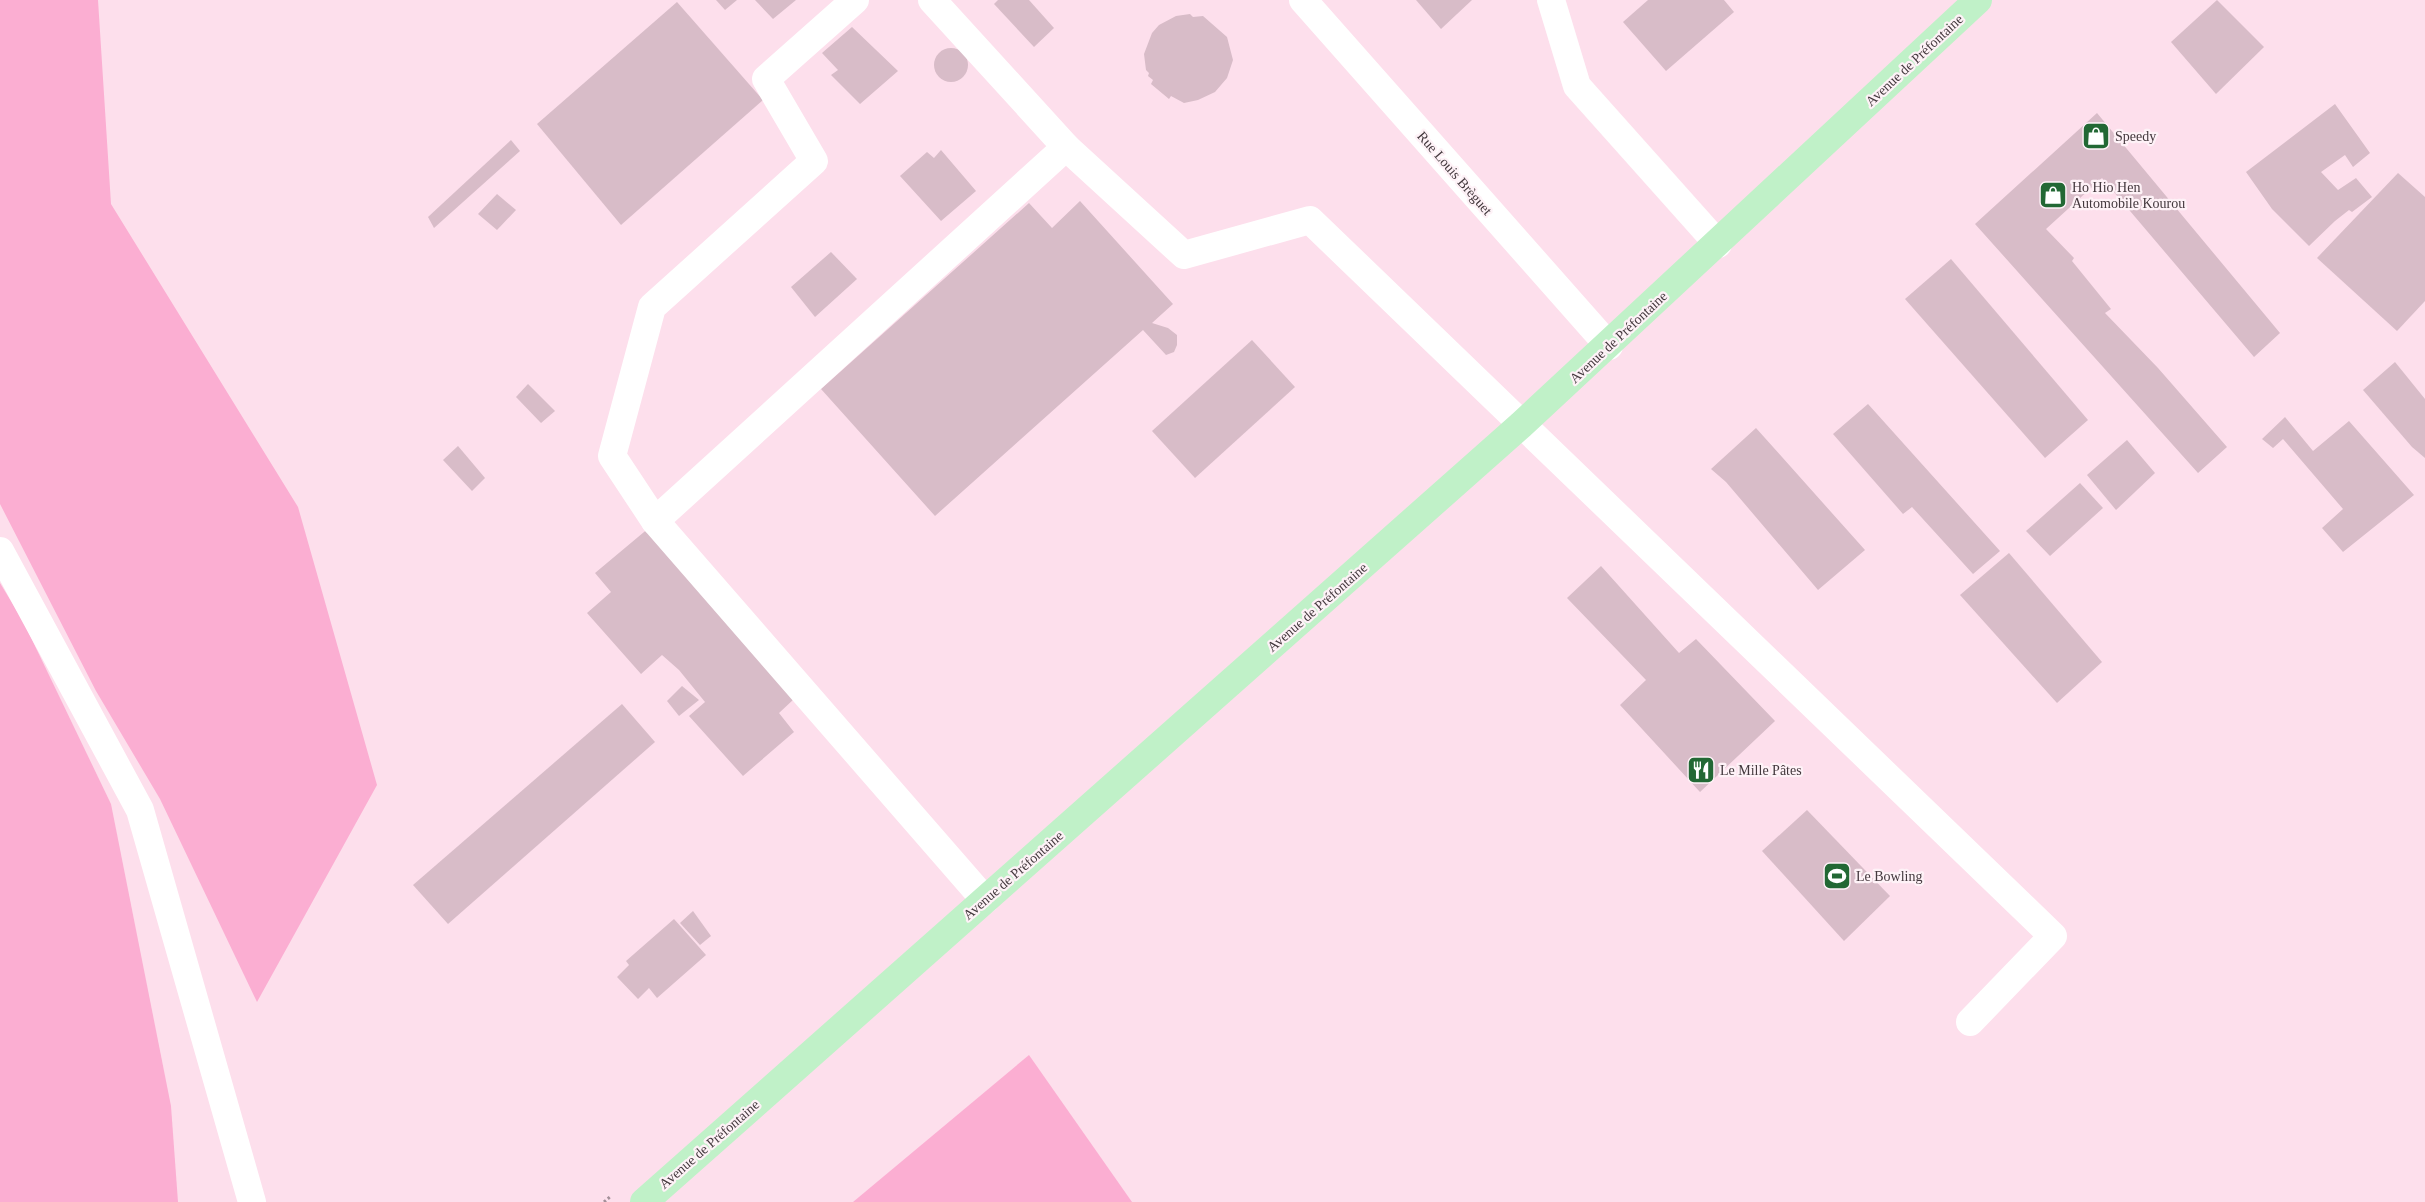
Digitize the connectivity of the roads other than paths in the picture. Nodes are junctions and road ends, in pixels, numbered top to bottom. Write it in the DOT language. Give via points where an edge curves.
graph roads {
  1 [pos="855,0"];
  2 [pos="932,0"];
  3 [pos="1302,0"];
  4 [pos="1551,0"];
  5 [pos="1975,1"];
  6 [pos="1066,148"];
  7 [pos="1718,244"];
  8 [pos="1609,346"];
  9 [pos="1521,425"];
  10 [pos="655,521"];
  11 [pos="0,551"];
  12 [pos="985,900"];
  13 [pos="1970,1022"];
  14 [pos="252,1202"];
  15 [pos="644,1202"];
  1 -- 10 [label="street" via="766,79 814,161 652,306 612,456"];
  2 -- 6 [label="street"];
  3 -- 8 [label="street, Rue Louis Brèguet"];
  4 -- 7 [label="street" via="1577,86"];
  5 -- 7 [label="main road, Avenue de Préfontaine"];
  6 -- 9 [label="street" via="1184,255 1310,220"];
  6 -- 10 [label="street"];
  7 -- 8 [label="main road, Avenue de Préfontaine"];
  8 -- 9 [label="main road, Avenue de Préfontaine"];
  9 -- 12 [label="main road, Avenue de Préfontaine"];
  9 -- 13 [label="street" via="2053,936"];
  10 -- 12 [label="street"];
  11 -- 14 [label="street" via="140,810"];
  12 -- 15 [label="main road, Avenue de Préfontaine"];
}
